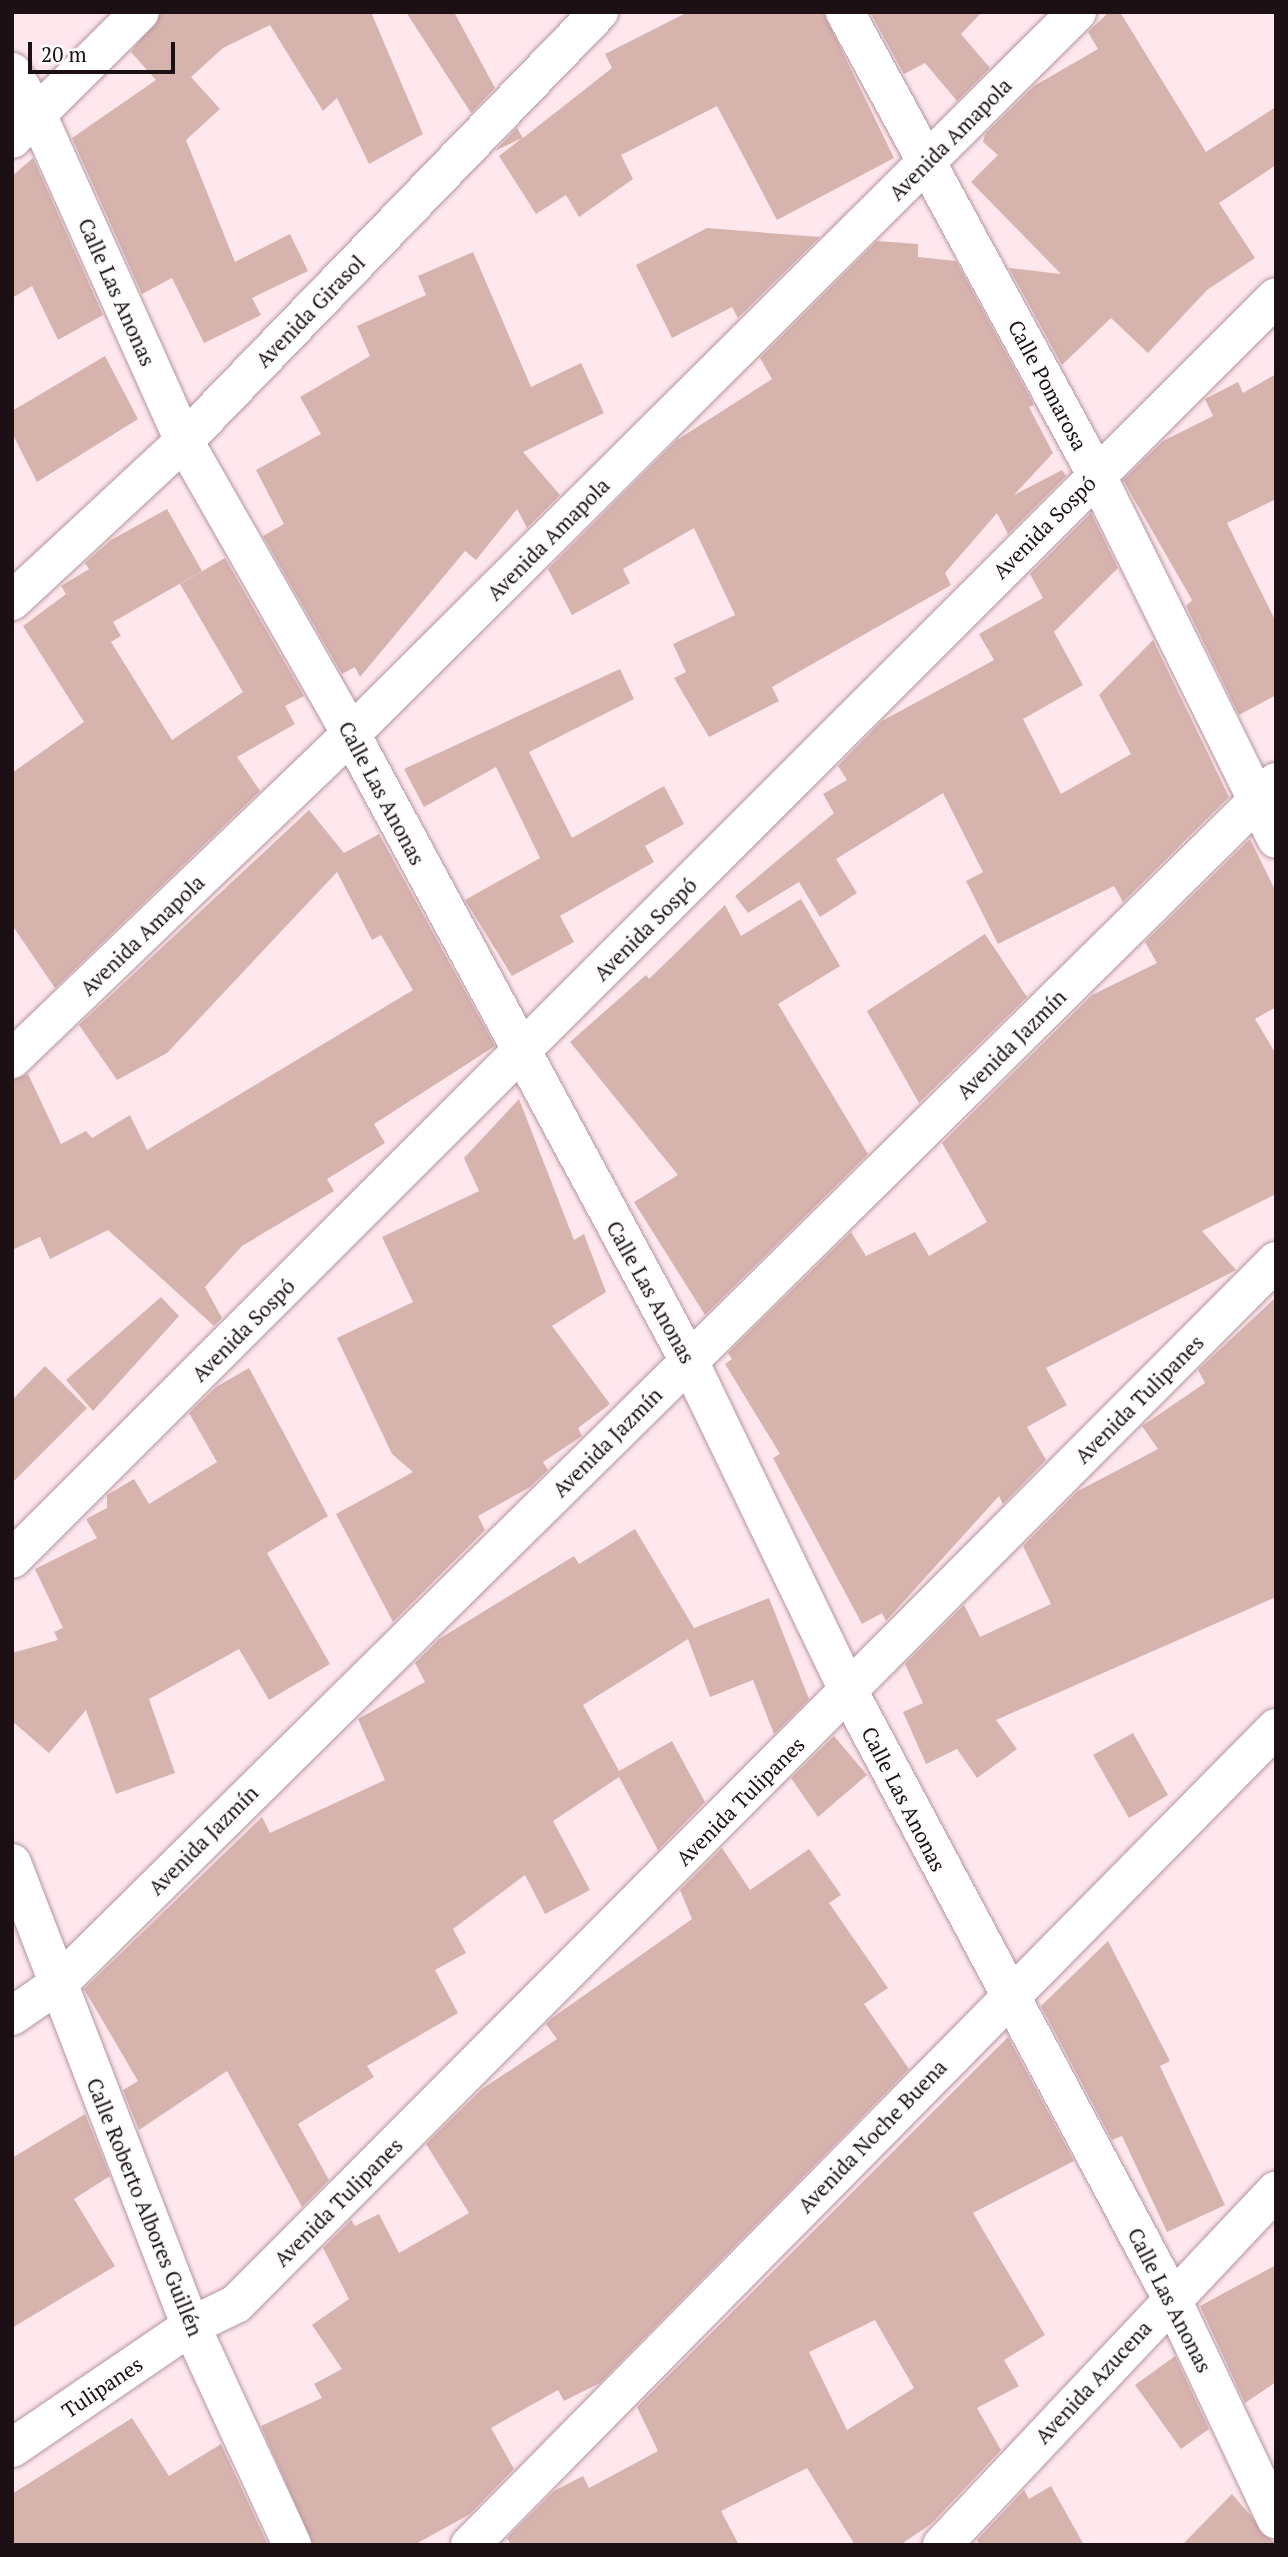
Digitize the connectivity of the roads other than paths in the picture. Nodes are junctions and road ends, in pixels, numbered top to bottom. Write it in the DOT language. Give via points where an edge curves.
graph roads {
  1 [pos="141,12"];
  2 [pos="599,12"];
  3 [pos="845,12"];
  4 [pos="1077,12"];
  5 [pos="12,72"];
  6 [pos="25,126"];
  7 [pos="927,162"];
  8 [pos="1276,297"];
  9 [pos="184,441"];
  10 [pos="1096,474"];
  11 [pos="12,601"];
  12 [pos="351,734"];
  13 [pos="1266,792"];
  14 [pos="1276,839"];
  15 [pos="520,1054"];
  16 [pos="12,1059"];
  17 [pos="1276,1261"];
  18 [pos="689,1361"];
  19 [pos="12,1559"];
  20 [pos="849,1692"];
  21 [pos="1276,1728"];
  22 [pos="12,1863"];
  23 [pos="58,1983"];
  24 [pos="1007,1998"];
  25 [pos="12,2016"];
  26 [pos="1276,2190"];
  27 [pos="1171,2297"];
  28 [pos="191,2326"];
  29 [pos="12,2448"];
  30 [pos="1276,2519"];
  31 [pos="292,2545"];
  32 [pos="470,2545"];
  33 [pos="943,2545"];
  1 -- 6 [label="street"];
  2 -- 9 [label="street, Avenida Girasol"];
  3 -- 7 [label="street, Calle Pomarosa"];
  4 -- 7 [label="street, Avenida Amapola"];
  5 -- 6 [label="street, Calle Las Anonas"];
  6 -- 9 [label="street, Calle Las Anonas"];
  7 -- 10 [label="street, Calle Pomarosa"];
  7 -- 12 [label="street, Avenida Amapola"];
  8 -- 10 [label="street, Avenida Sospó"];
  9 -- 11 [label="street, Avenida Girasol"];
  9 -- 12 [label="street, Calle Las Anonas"];
  10 -- 13 [label="street, Calle Pomarosa"];
  10 -- 15 [label="street, Avenida Sospó"];
  12 -- 15 [label="street, Calle Las Anonas"];
  12 -- 16 [label="street, Avenida Amapola"];
  13 -- 14 [label="street, Calle Pomarosa"];
  13 -- 18 [label="street, Avenida Jazmín"];
  15 -- 18 [label="street, Calle Las Anonas"];
  15 -- 19 [label="street, Avenida Sospó"];
  17 -- 20 [label="street, Avenida Tulipanes"];
  18 -- 20 [label="street, Calle Las Anonas"];
  18 -- 23 [label="street, Avenida Jazmín"];
  20 -- 24 [label="street, Calle Las Anonas"];
  20 -- 28 [label="street, Avenida Tulipanes" via="236,2304"];
  21 -- 24 [label="street, Avenida Noche Buena"];
  22 -- 23 [label="street, Calle Roberto Albores Guillén"];
  23 -- 25 [label="street, Avenida Jazmín"];
  23 -- 28 [label="street, Calle Roberto Albores Guillén"];
  24 -- 27 [label="street, Calle Las Anonas"];
  24 -- 32 [label="street, Avenida Noche Buena"];
  26 -- 27 [label="street, Avenida Azucena"];
  27 -- 30 [label="street, Calle Las Anonas"];
  27 -- 33 [label="street, Avenida Azucena"];
  28 -- 29 [label="street, Tulipanes"];
  28 -- 31 [label="street, Calle Roberto Albores Guillén"];
}
